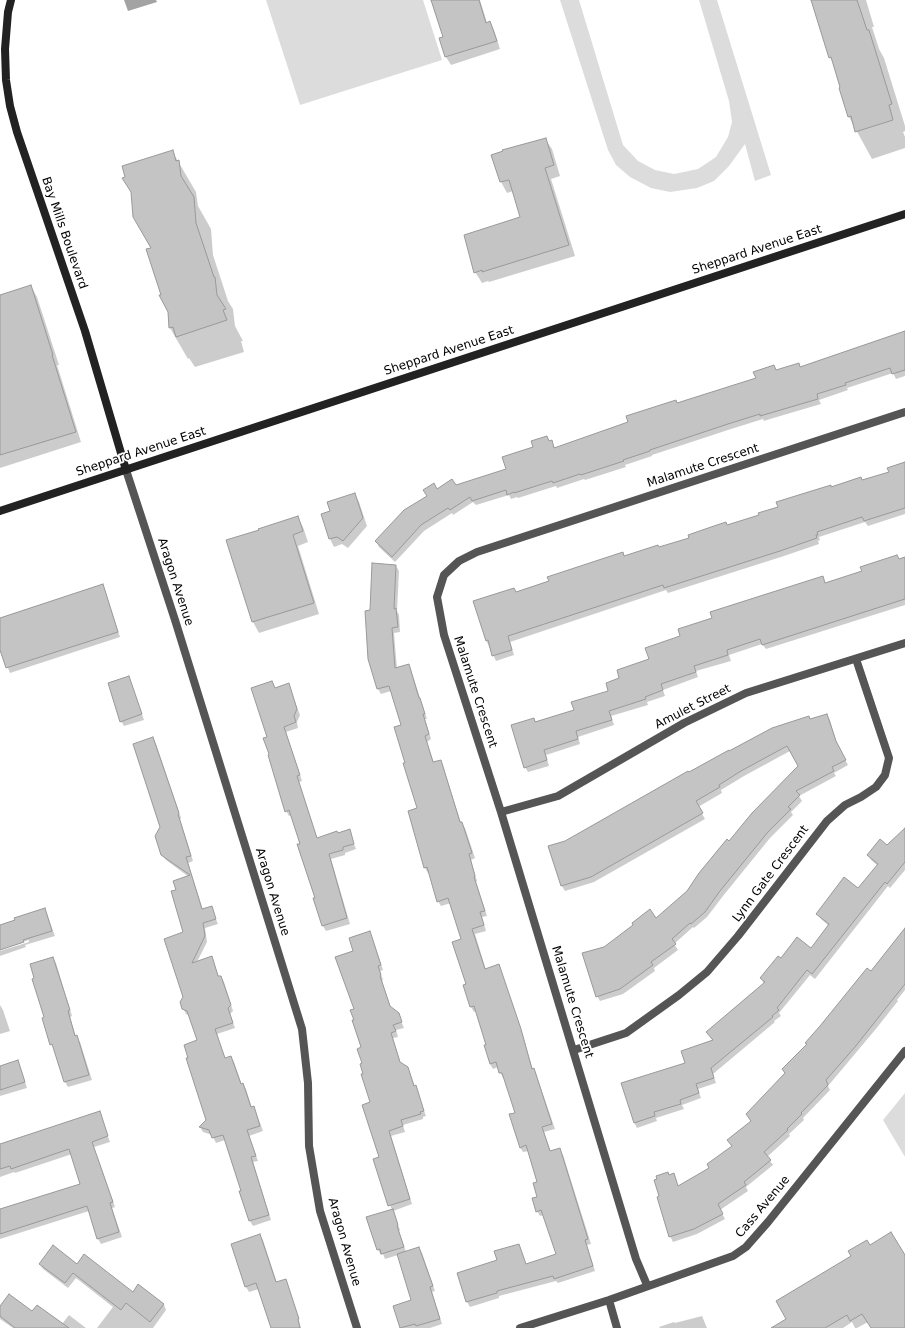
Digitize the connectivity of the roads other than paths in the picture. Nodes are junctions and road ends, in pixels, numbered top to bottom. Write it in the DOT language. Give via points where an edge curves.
graph roads {
  1 [pos="11,0"];
  2 [pos="905,214"];
  3 [pos="905,412"];
  4 [pos="126,470"];
  5 [pos="0,511"];
  6 [pos="905,643"];
  7 [pos="856,659"];
  8 [pos="501,812"];
  9 [pos="574,1050"];
  10 [pos="905,1051"];
  11 [pos="647,1285"];
  12 [pos="609,1300"];
  13 [pos="357,1328"];
  14 [pos="520,1328"];
  15 [pos="617,1328"];
  1 -- 4 [label="main road, Bay Mills Boulevard" via="6,49 6,80 10,106 85,331"];
  2 -- 4 [label="main road, Sheppard Avenue East"];
  3 -- 8 [label="street, Malamute Crescent" via="477,552 459,561 444,575 437,597 444,635"];
  4 -- 5 [label="main road, Sheppard Avenue East"];
  4 -- 13 [label="street, Aragon Avenue" via="302,1029 308,1083 309,1146 320,1211"];
  6 -- 7 [label="street, Amulet Street"];
  7 -- 8 [label="street, Amulet Street" via="746,693 684,723 558,796"];
  7 -- 9 [label="street, Lynn Gate Crescent" via="889,758 885,775 876,787 845,805 827,821 707,972 626,1033"];
  8 -- 9 [label="street, Malamute Crescent"];
  9 -- 11 [label="street, Malamute Crescent" via="636,1259"];
  10 -- 11 [label="street, Cass Avenue" via="746,1247 733,1256"];
  11 -- 12 [label="street, Cass Avenue"];
  12 -- 14 [label="street, Cass Avenue"];
  12 -- 15 [label="street"];
}
